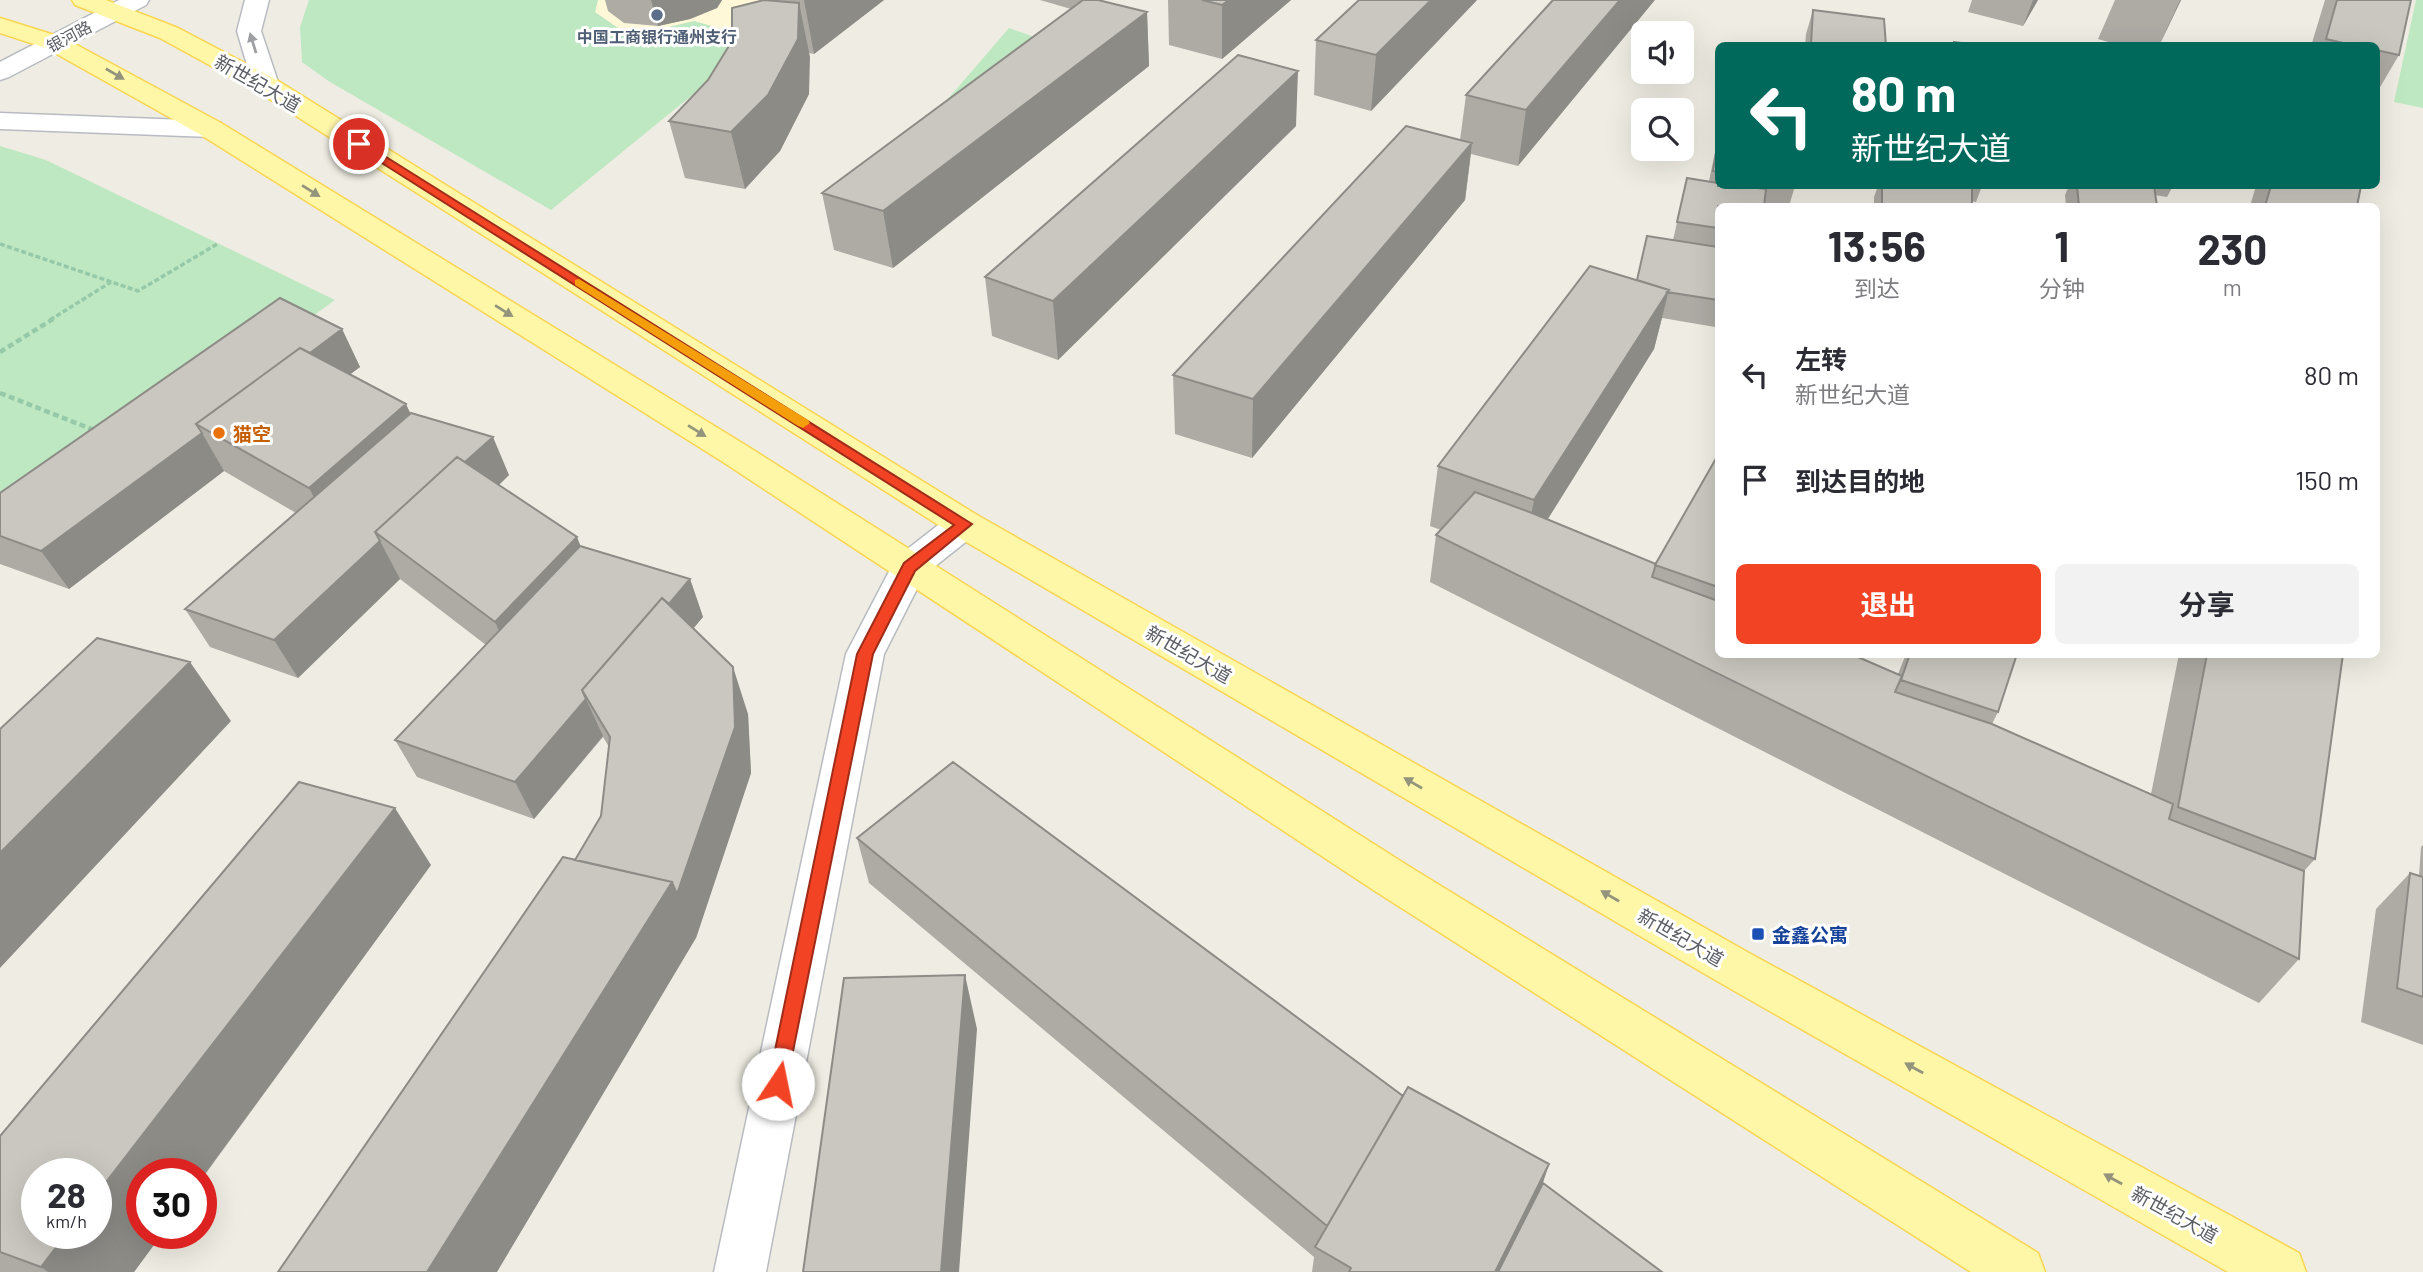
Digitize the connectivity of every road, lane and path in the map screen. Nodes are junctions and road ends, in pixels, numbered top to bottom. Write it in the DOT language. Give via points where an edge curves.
graph roads {
  1 [pos="257,0"];
  2 [pos="105,3"];
  3 [pos="0,25"];
  4 [pos="43,39"];
  5 [pos="0,50"];
  6 [pos="0,72"];
  7 [pos="266,85"];
  8 [pos="0,121"];
  9 [pos="211,129"];
  10 [pos="219,243"];
  11 [pos="0,244"];
  12 [pos="111,282"];
  13 [pos="0,352"];
  14 [pos="0,393"];
  15 [pos="97,431"];
  16 [pos="964,524"];
  17 [pos="909,567"];
  18 [pos="740,1272"];
  19 [pos="2019,1272"];
  20 [pos="2280,1272"];
  7 -- 1 [label="main road, one-way" via="249,31"];
  2 -- 4 [label="main road, 银河路"];
  2 -- 7 [label="main road, 新世纪大道"];
  3 -- 4 [label="main road"];
  4 -- 5 [label="main road, 银河路"];
  4 -- 6 [label="main road, 银河路"];
  4 -- 9 [label="main road, one-way"];
  7 -- 16 [label="main road, 新世纪大道"];
  8 -- 9 [label="main road"];
  9 -- 17 [label="main road, one-way"];
  10 -- 12 [label="path" via="138,291"];
  11 -- 12 [label="path"];
  12 -- 13 [label="path"];
  14 -- 15 [label="path"];
  16 -- 17 [label="main road"];
  20 -- 16 [label="main road, 新世纪大道, one-way" via="1733,967"];
  17 -- 18 [label="main road" via="865,654"];
  17 -- 19 [label="main road" via="1394,880"];
}
